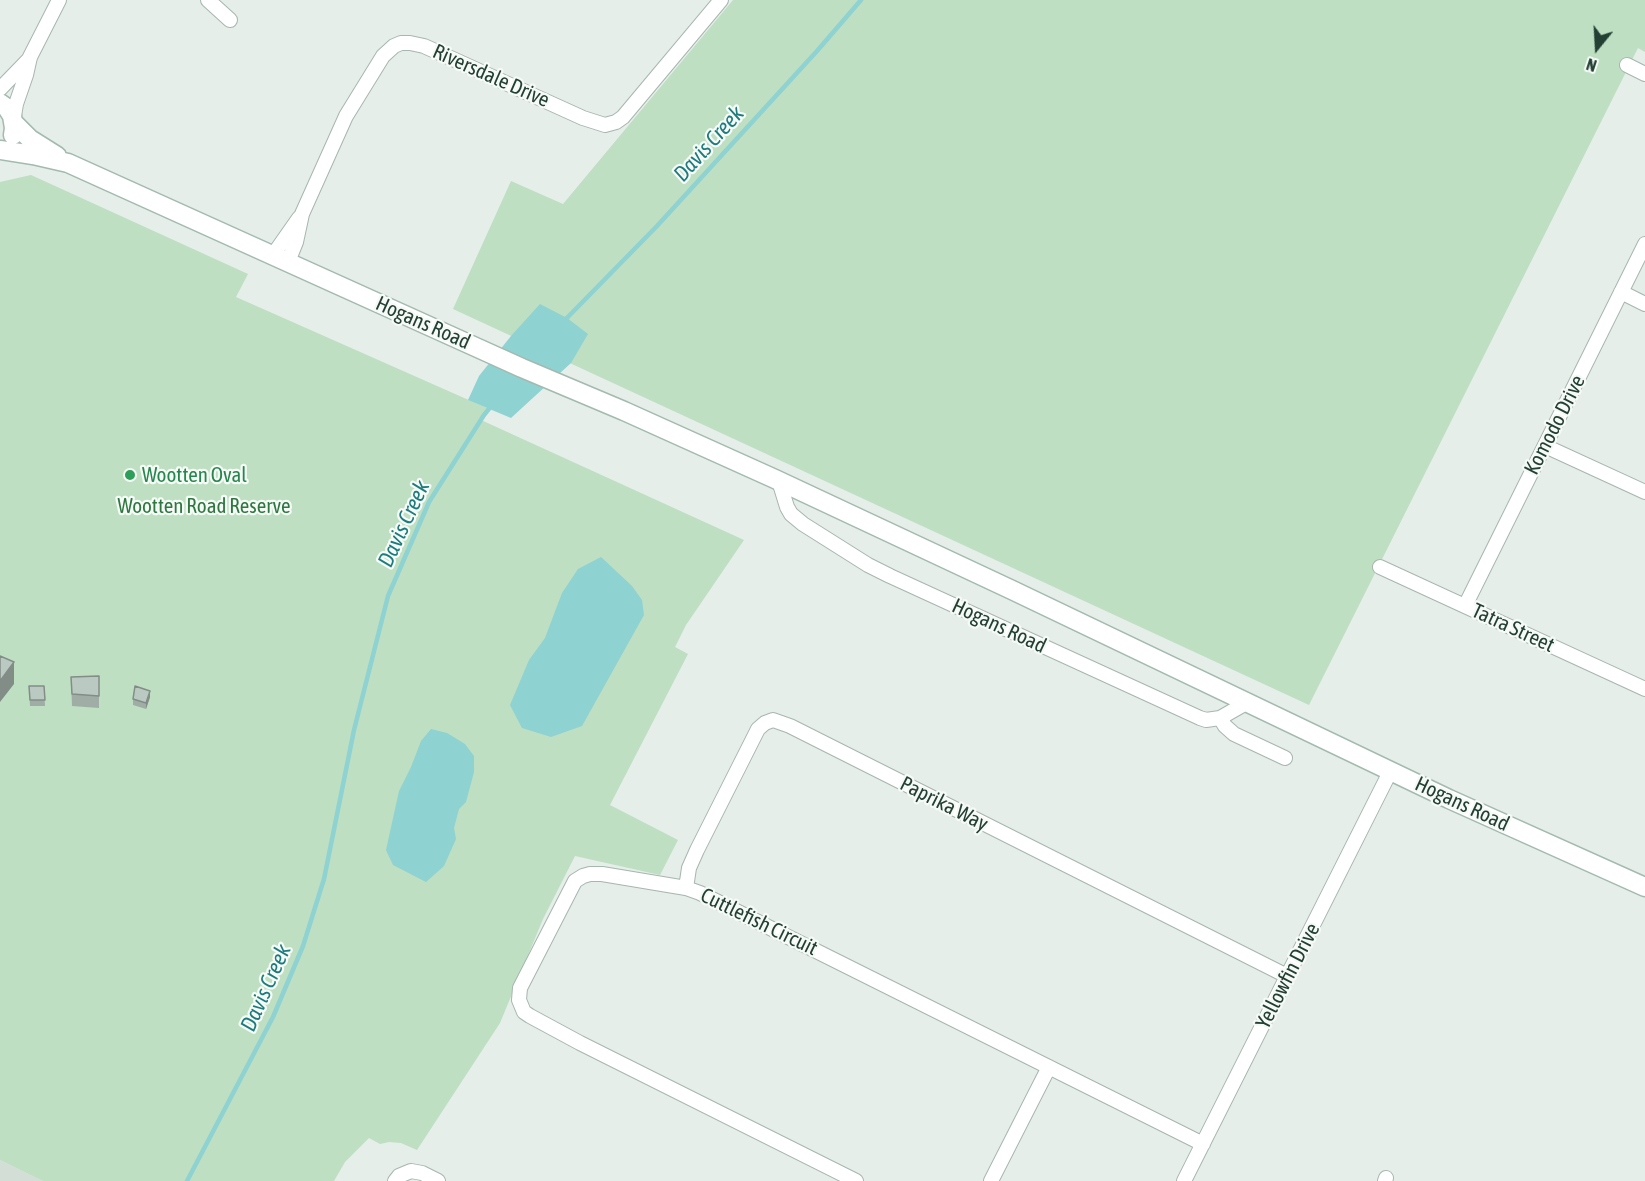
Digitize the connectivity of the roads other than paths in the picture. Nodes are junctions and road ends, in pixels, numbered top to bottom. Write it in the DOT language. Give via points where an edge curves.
graph roads {
  1 [pos="59,0"];
  2 [pos="208,0"];
  3 [pos="721,0"];
  4 [pos="230,20"];
  5 [pos="30,57"];
  6 [pos="1628,65"];
  7 [pos="1645,74"];
  8 [pos="0,89"];
  9 [pos="0,103"];
  10 [pos="14,122"];
  11 [pos="0,150"];
  12 [pos="68,164"];
  13 [pos="1645,244"];
  14 [pos="280,259"];
  15 [pos="1621,292"];
  16 [pos="1645,304"];
  17 [pos="1545,446"];
  18 [pos="779,481"];
  19 [pos="1645,492"];
  20 [pos="1380,567"];
  21 [pos="1465,606"];
  22 [pos="1645,689"];
  23 [pos="1248,702"];
  24 [pos="1220,718"];
  25 [pos="1285,758"];
  26 [pos="1390,770"];
  27 [pos="1643,881"];
  28 [pos="686,888"];
  29 [pos="1287,976"];
  30 [pos="1049,1067"];
  31 [pos="1203,1144"];
  32 [pos="395,1181"];
  33 [pos="438,1181"];
  34 [pos="856,1181"];
  35 [pos="991,1181"];
  36 [pos="1184,1181"];
  1 -- 5 [label="street"];
  2 -- 4 [label="street"];
  3 -- 14 [label="street, Riversdale Drive" via="623,117 605,125 424,46 394,46 383,56 352,104"];
  5 -- 8 [label="street"];
  5 -- 10 [label="street"];
  6 -- 7 [label="street"];
  9 -- 10 [label="street, Hogans Road"];
  10 -- 11 [label="street" via="11,138"];
  10 -- 12 [label="street, Hogans Road" via="30,139"];
  11 -- 12 [label="street, Hogans Road"];
  12 -- 14 [label="street, Hogans Road"];
  13 -- 15 [label="street, Komodo Drive"];
  14 -- 18 [label="street, Hogans Road"];
  15 -- 16 [label="street"];
  15 -- 17 [label="street, Komodo Drive"];
  17 -- 19 [label="street"];
  17 -- 21 [label="street, Komodo Drive"];
  18 -- 23 [label="street, Hogans Road"];
  18 -- 24 [label="street, Hogans Road" via="791,514 868,565 1193,715 1206,720"];
  20 -- 21 [label="street, Tatra Street"];
  21 -- 22 [label="street, Tatra Street"];
  23 -- 24 [label="street"];
  23 -- 26 [label="street, Hogans Road"];
  24 -- 25 [label="street" via="1234,734"];
  26 -- 27 [label="street, Hogans Road"];
  26 -- 29 [label="street, Yellowfin Drive"];
  28 -- 29 [label="street, Paprika Way" via="696,850 755,735 773,720"];
  28 -- 30 [label="street, Cuttlefish Circuit"];
  28 -- 34 [label="street, Cuttlefish Circuit" via="602,874 590,874 575,881 523,982 521,1007 579,1043"];
  29 -- 31 [label="street, Yellowfin Drive"];
  30 -- 31 [label="street, Cuttlefish Circuit"];
  30 -- 35 [label="street"];
  31 -- 36 [label="street, Yellowfin Drive"];
  32 -- 33 [label="street" via="411,1171"];
}
